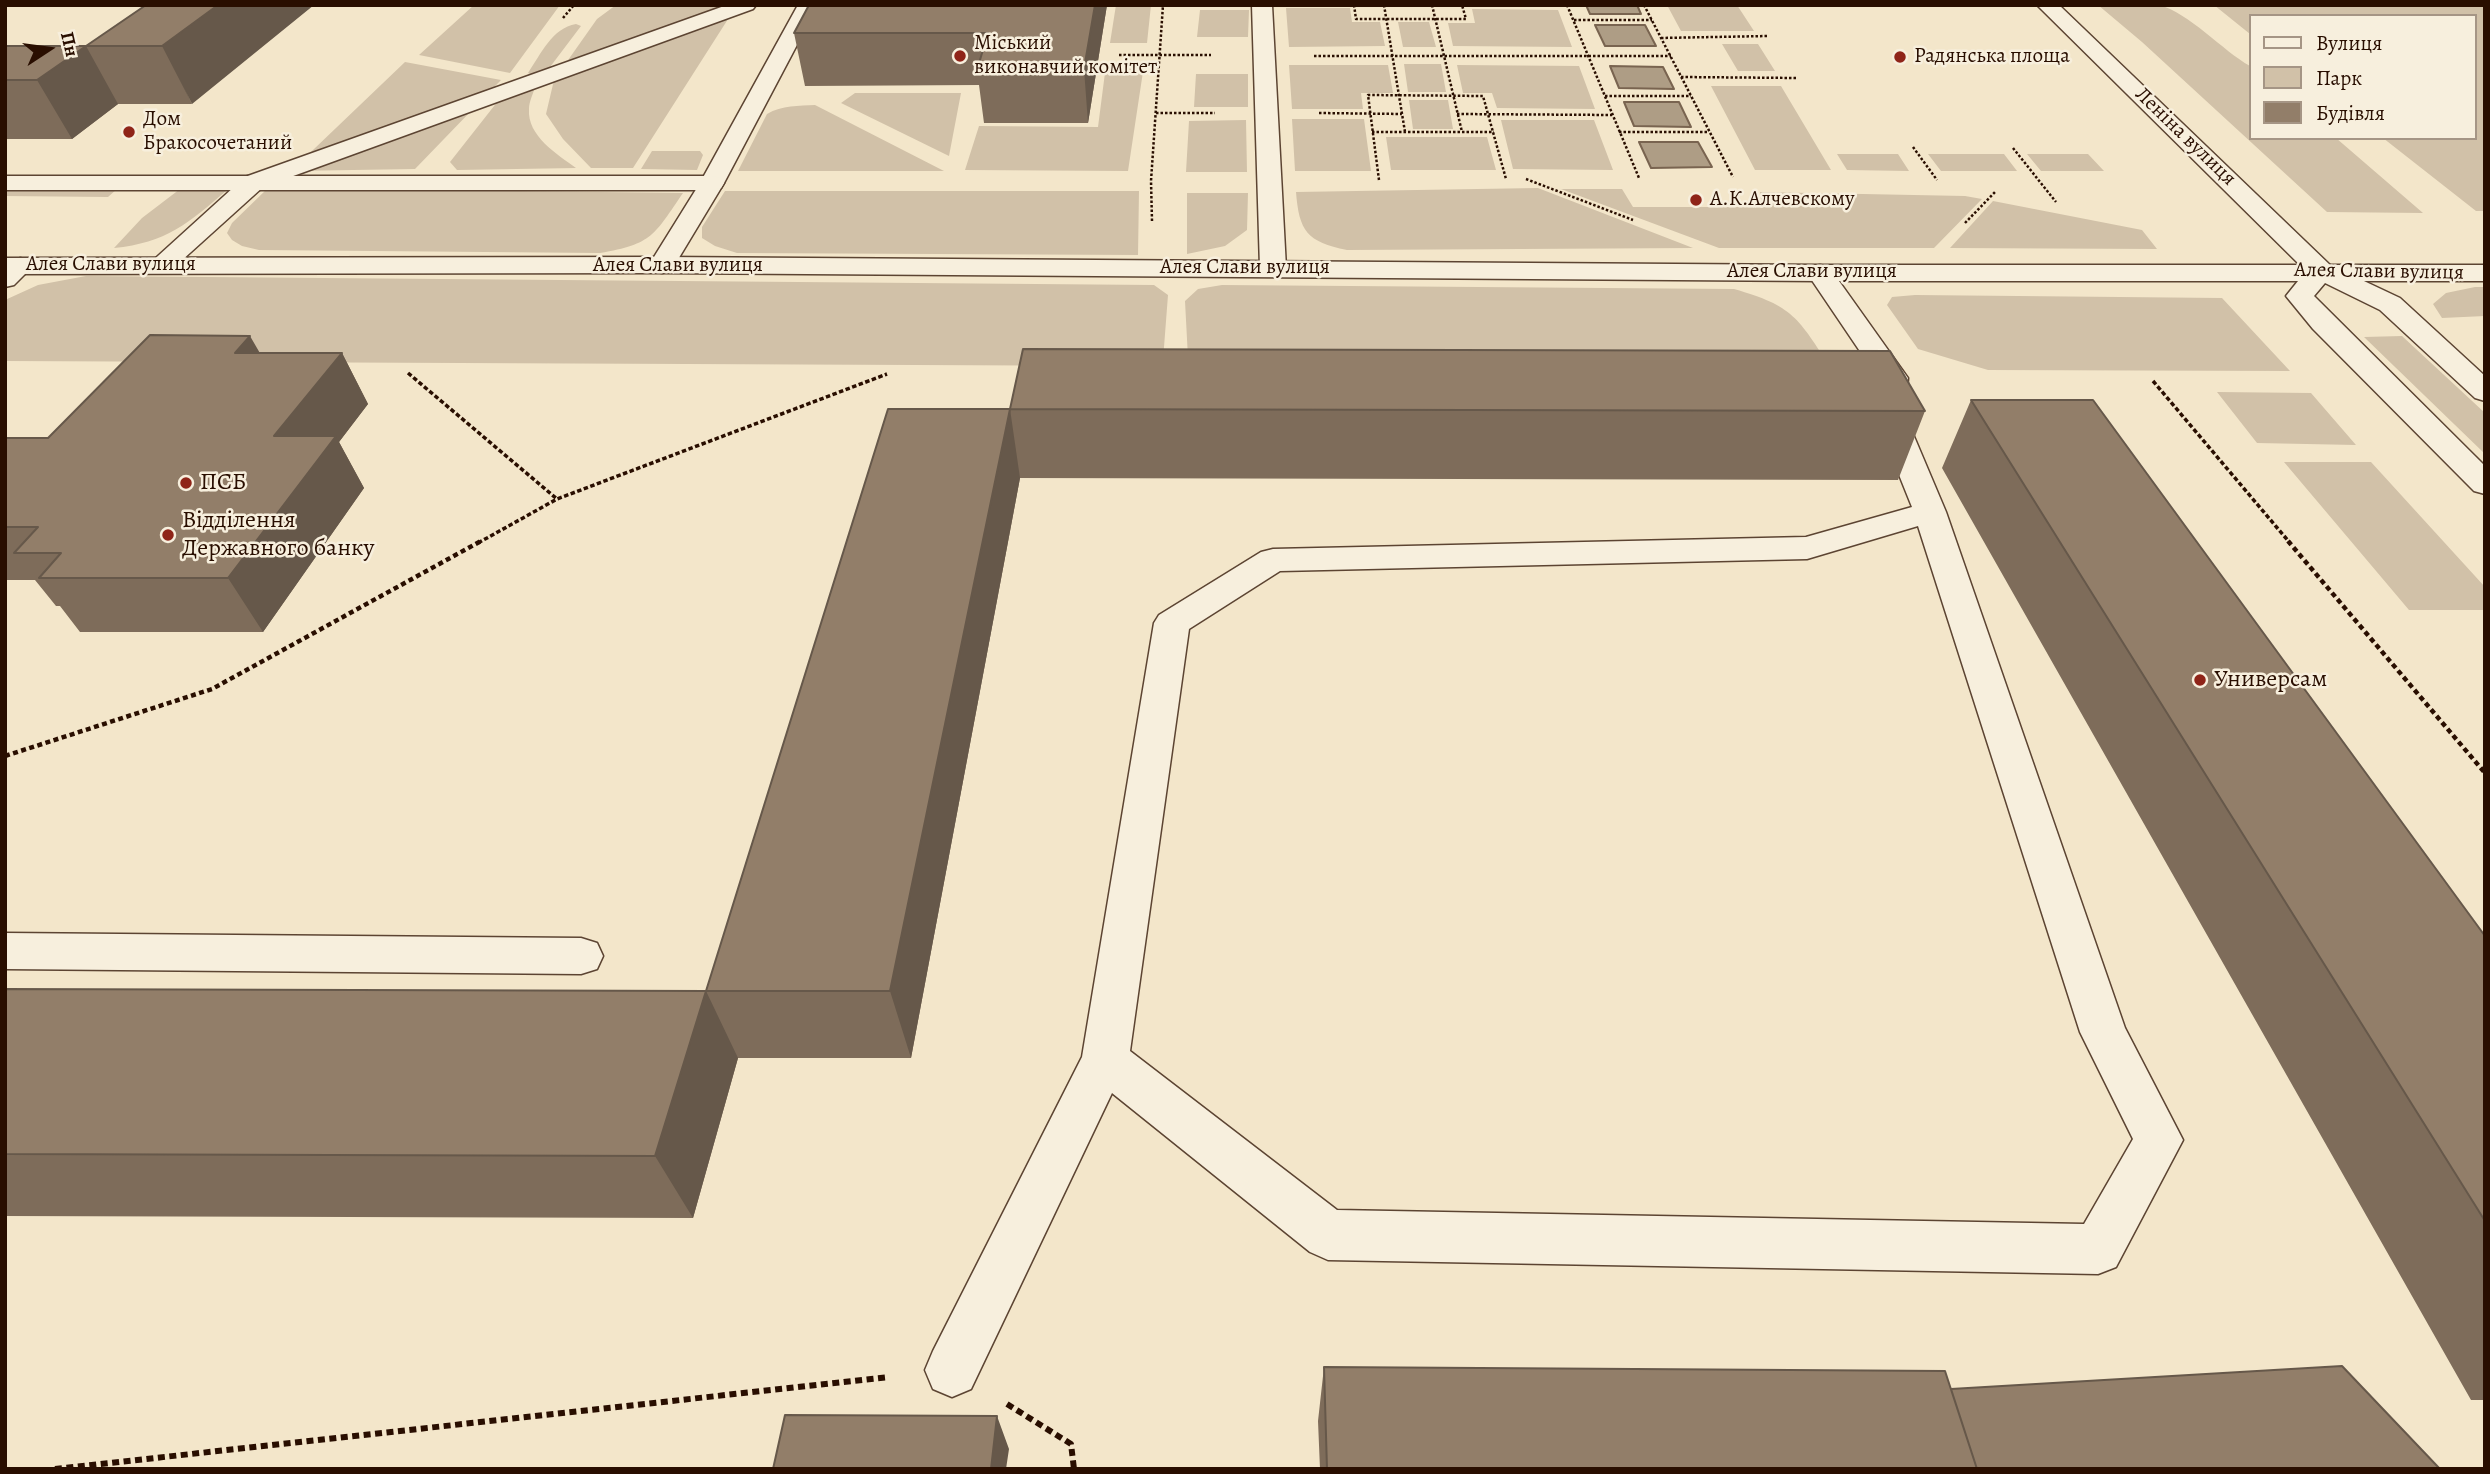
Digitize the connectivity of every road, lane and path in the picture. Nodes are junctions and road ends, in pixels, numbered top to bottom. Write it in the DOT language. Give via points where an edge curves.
graph roads {
  1 [pos="746,5"];
  2 [pos="808,5"];
  3 [pos="1163,5"];
  4 [pos="1262,5"];
  5 [pos="1354,5"];
  6 [pos="1384,5"];
  7 [pos="1432,5"];
  8 [pos="1462,5"];
  9 [pos="1567,5"];
  10 [pos="1644,5"];
  11 [pos="2047,5"];
  12 [pos="1386,19"];
  13 [pos="1434,19"];
  14 [pos="1574,20"];
  15 [pos="1652,20"];
  16 [pos="1768,36"];
  17 [pos="1661,38"];
  18 [pos="1119,55"];
  19 [pos="1161,55"];
  20 [pos="1264,56"];
  21 [pos="1392,56"];
  22 [pos="1444,56"];
  23 [pos="1588,57"];
  24 [pos="1671,57"];
  25 [pos="1681,77"];
  26 [pos="1797,78"];
  27 [pos="1399,95"];
  28 [pos="1453,96"];
  29 [pos="1605,96"];
  30 [pos="1691,96"];
  31 [pos="1457,114"];
  32 [pos="1489,114"];
  33 [pos="1612,114"];
  34 [pos="1372,132"];
  35 [pos="1405,132"];
  36 [pos="1462,132"];
  37 [pos="1494,132"];
  38 [pos="1619,132"];
  39 [pos="1709,132"];
  40 [pos="1913,147"];
  41 [pos="2013,148"];
  42 [pos="1733,177"];
  43 [pos="1639,178"];
  44 [pos="1506,179"];
  45 [pos="1526,179"];
  46 [pos="1378,180"];
  47 [pos="1937,180"];
  48 [pos="254,182"];
  49 [pos="5,183"];
  50 [pos="712,183"];
  51 [pos="2056,202"];
  52 [pos="1640,223"];
  53 [pos="161,265"];
  54 [pos="662,265"];
  55 [pos="1153,268"];
  56 [pos="1273,268"];
  57 [pos="10,270"];
  58 [pos="2322,271"];
  59 [pos="1820,273"];
  60 [pos="2485,273"];
  61 [pos="408,373"];
  62 [pos="887,374"];
  63 [pos="2153,381"];
  64 [pos="2485,392"];
  65 [pos="2485,484"];
  66 [pos="557,499"];
  67 [pos="1930,512"];
  68 [pos="5,756"];
  69 [pos="2485,774"];
  70 [pos="5,951"];
  71 [pos="581,956"];
  72 [pos="1105,1059"];
  73 [pos="952,1370"];
  74 [pos="55,1469"];
  75 [pos="1074,1469"];
  1 -- 48 [label="street"];
  2 -- 50 [label="street"];
  3 -- 19 [label="path"];
  4 -- 20 [label="street"];
  5 -- 12 [label="path" via="1356,19"];
  6 -- 12 [label="path"];
  7 -- 13 [label="path"];
  8 -- 13 [label="path" via="1466,19"];
  9 -- 14 [label="path"];
  10 -- 15 [label="path"];
  11 -- 58 [label="street, Леніна вулиця"];
  12 -- 13 [label="path"];
  12 -- 21 [label="path"];
  13 -- 22 [label="path"];
  14 -- 15 [label="path"];
  14 -- 23 [label="path"];
  15 -- 17 [label="path"];
  16 -- 17 [label="path"];
  17 -- 24 [label="path"];
  18 -- 19 [label="path"];
  19 -- 20 [label="path"];
  19 -- 55 [label="path" via="1151,181"];
  20 -- 21 [label="path"];
  20 -- 56 [label="street"];
  21 -- 22 [label="path"];
  21 -- 27 [label="path"];
  22 -- 23 [label="path"];
  22 -- 28 [label="path"];
  23 -- 24 [label="path"];
  23 -- 29 [label="path"];
  24 -- 25 [label="path"];
  25 -- 26 [label="path"];
  25 -- 30 [label="path"];
  27 -- 28 [label="path"];
  27 -- 34 [label="path" via="1368,95"];
  27 -- 35 [label="path"];
  28 -- 31 [label="path"];
  28 -- 32 [label="path" via="1483,96"];
  29 -- 30 [label="path"];
  29 -- 33 [label="path"];
  30 -- 39 [label="path"];
  31 -- 32 [label="path"];
  31 -- 36 [label="path"];
  32 -- 33 [label="path"];
  32 -- 37 [label="path"];
  33 -- 38 [label="path"];
  34 -- 35 [label="path"];
  34 -- 46 [label="path"];
  35 -- 36 [label="path"];
  36 -- 37 [label="path"];
  37 -- 44 [label="path"];
  38 -- 39 [label="path"];
  38 -- 43 [label="path"];
  39 -- 42 [label="path"];
  40 -- 47 [label="path"];
  41 -- 51 [label="path"];
  45 -- 52 [label="path"];
  48 -- 49 [label="street"];
  48 -- 50 [label="street"];
  48 -- 53 [label="street"];
  50 -- 54 [label="street"];
  53 -- 54 [label="street, Алея Слави вулиця"];
  53 -- 57 [label="street, Алея Слави вулиця"];
  54 -- 55 [label="street, Алея Слави вулиця"];
  55 -- 56 [label="street, Алея Слави вулиця"];
  56 -- 59 [label="street, Алея Слави вулиця"];
  58 -- 59 [label="street, Алея Слави вулиця"];
  58 -- 60 [label="street, Алея Слави вулиця"];
  58 -- 64 [label="street, Леніна вулиця" via="2390,304"];
  58 -- 65 [label="street" via="2300,296"];
  59 -- 67 [label="street" via="1893,378 1890,415"];
  61 -- 66 [label="path"];
  62 -- 66 [label="path"];
  63 -- 69 [label="path"];
  66 -- 68 [label="path" via="212,689"];
  67 -- 72 [label="street" via="1807,548 1273,560 1172,623"];
  67 -- 72 [label="street" via="2103,1032 2159,1140 2098,1249 1328,1235"];
  70 -- 71 [label="street"];
  72 -- 73 [label="street"];
  73 -- 74 [label="path"];
  73 -- 75 [label="path" via="1071,1444"];
}
